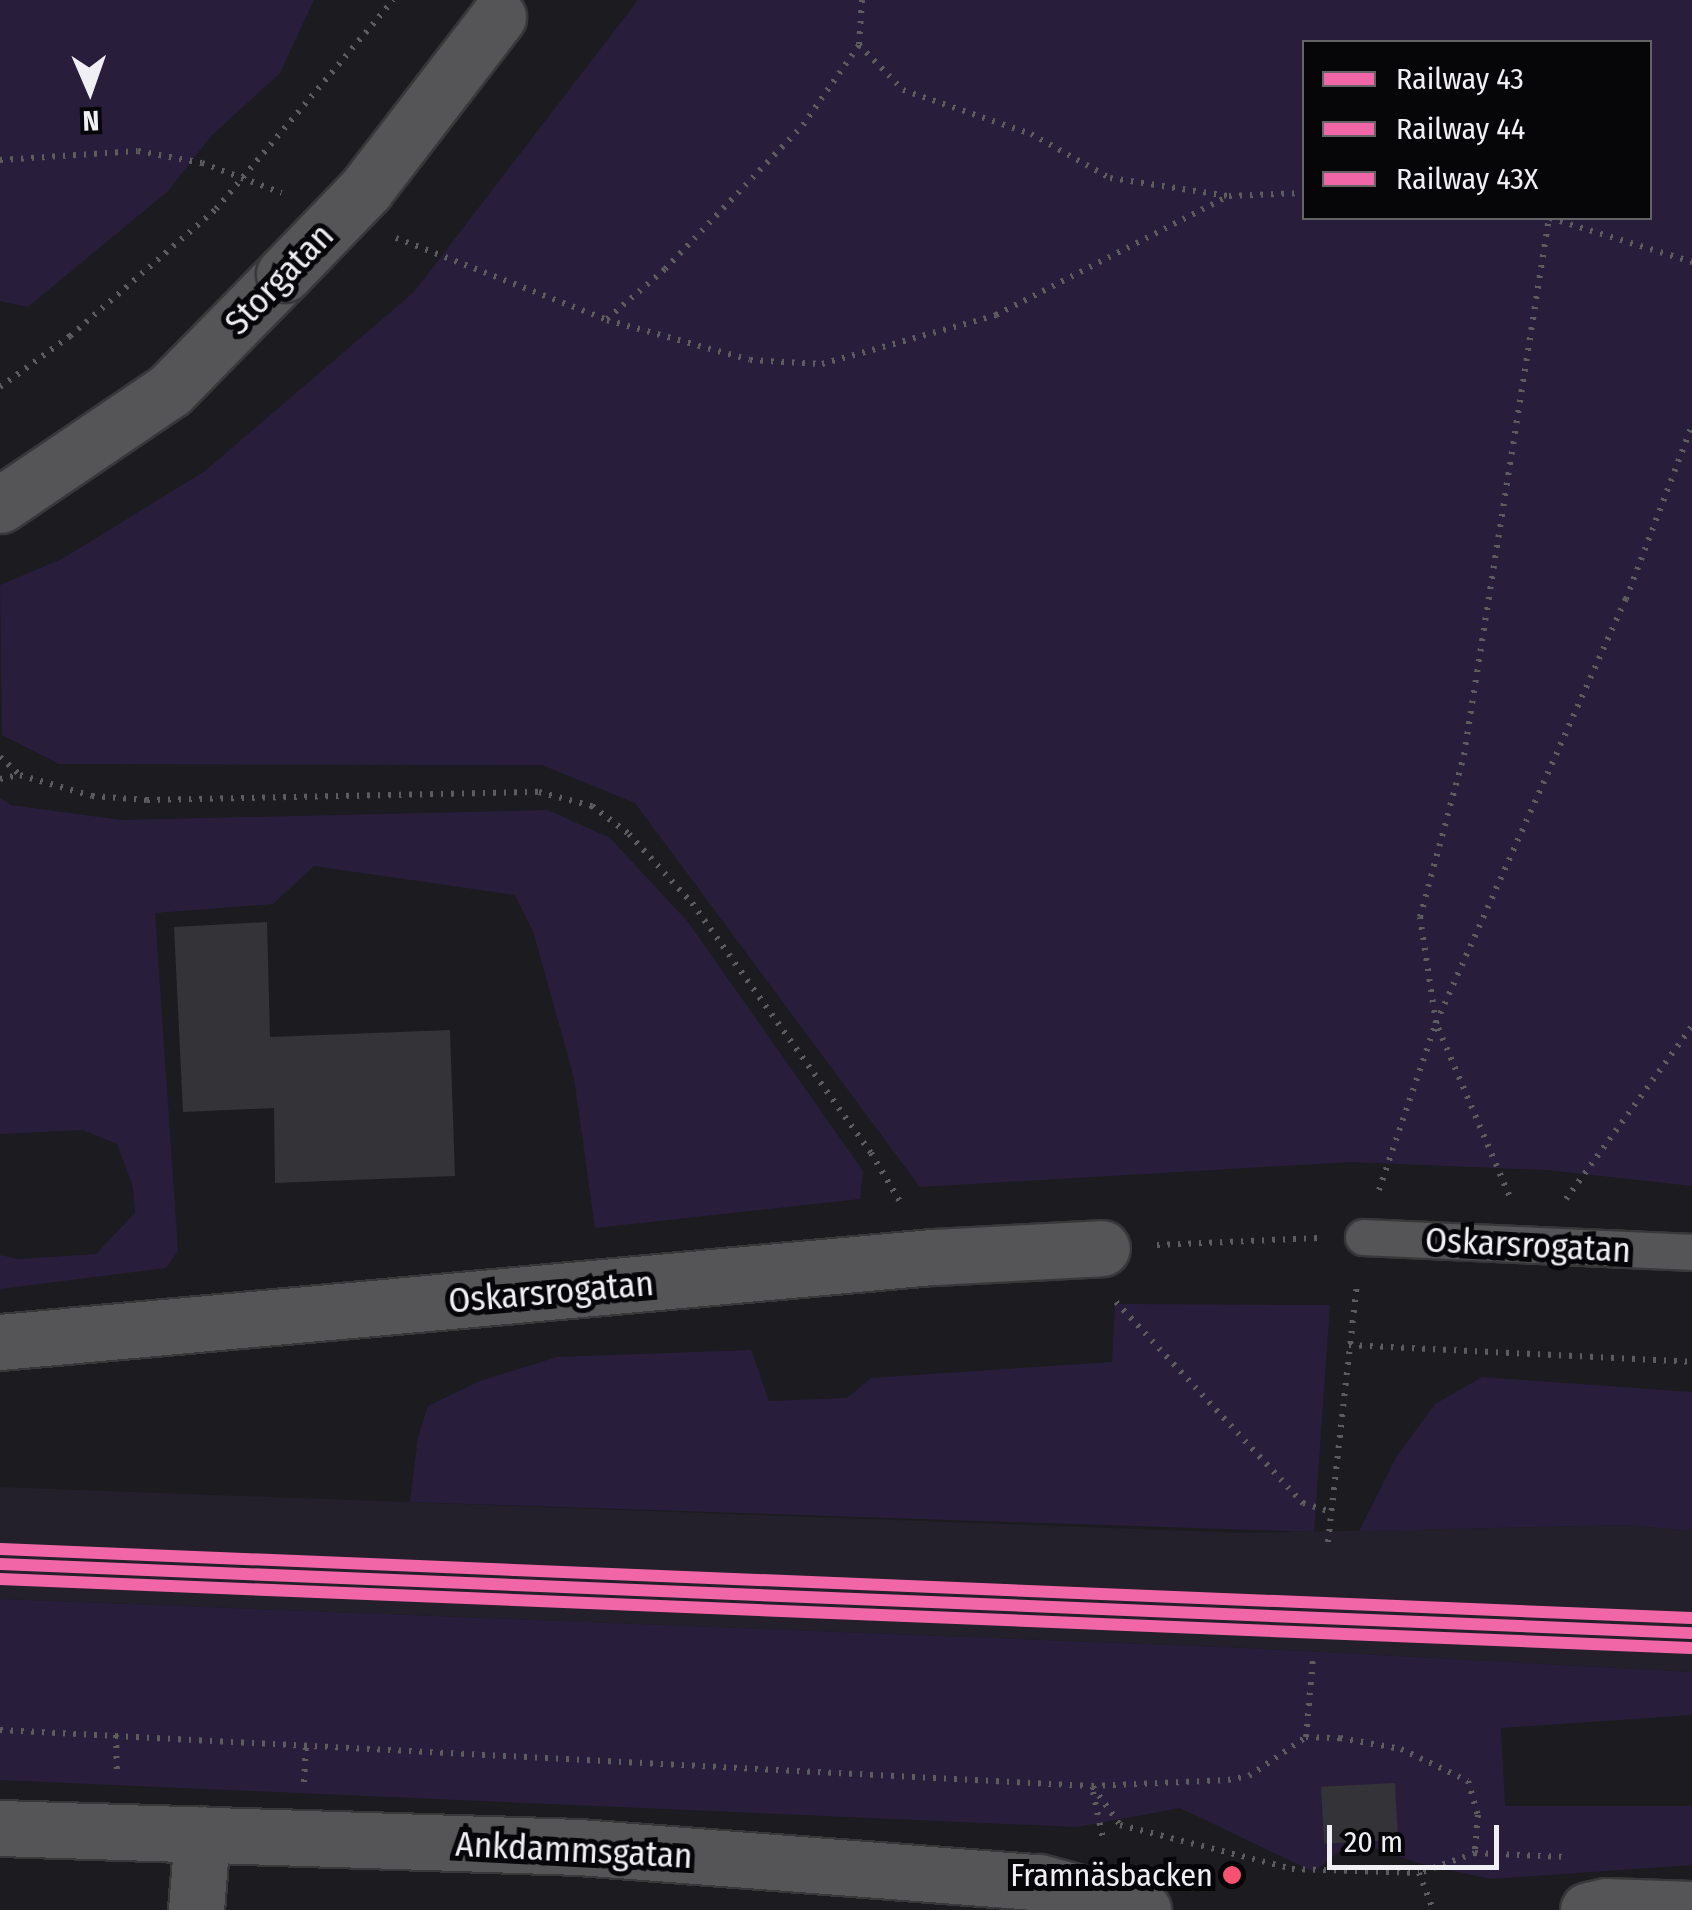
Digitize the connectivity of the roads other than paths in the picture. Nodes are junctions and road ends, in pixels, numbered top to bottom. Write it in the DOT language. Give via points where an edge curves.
graph roads {
  1 [pos="502,8"];
  2 [pos="0,505"];
  3 [pos="1363,1236"];
  4 [pos="1102,1248"];
  5 [pos="1692,1252"];
  6 [pos="0,1342"];
  7 [pos="0,1828"];
  8 [pos="202,1834"];
  9 [pos="1692,1909"];
  10 [pos="196,1910"];
  11 [pos="1143,1910"];
  12 [pos="1588,1910"];
  1 -- 2 [label="street, Storgatan, bridge" via="366,189 170,390"];
  3 -- 5 [label="lane, Oskarsrogatan"];
  4 -- 6 [label="street, Oskarsrogatan" via="933,1257"];
  7 -- 8 [label="street, Ankdammsgatan"];
  8 -- 10 [label="street"];
  8 -- 11 [label="street, Ankdammsgatan" via="579,1847 1038,1882"];
  9 -- 12 [label="street"];
}
